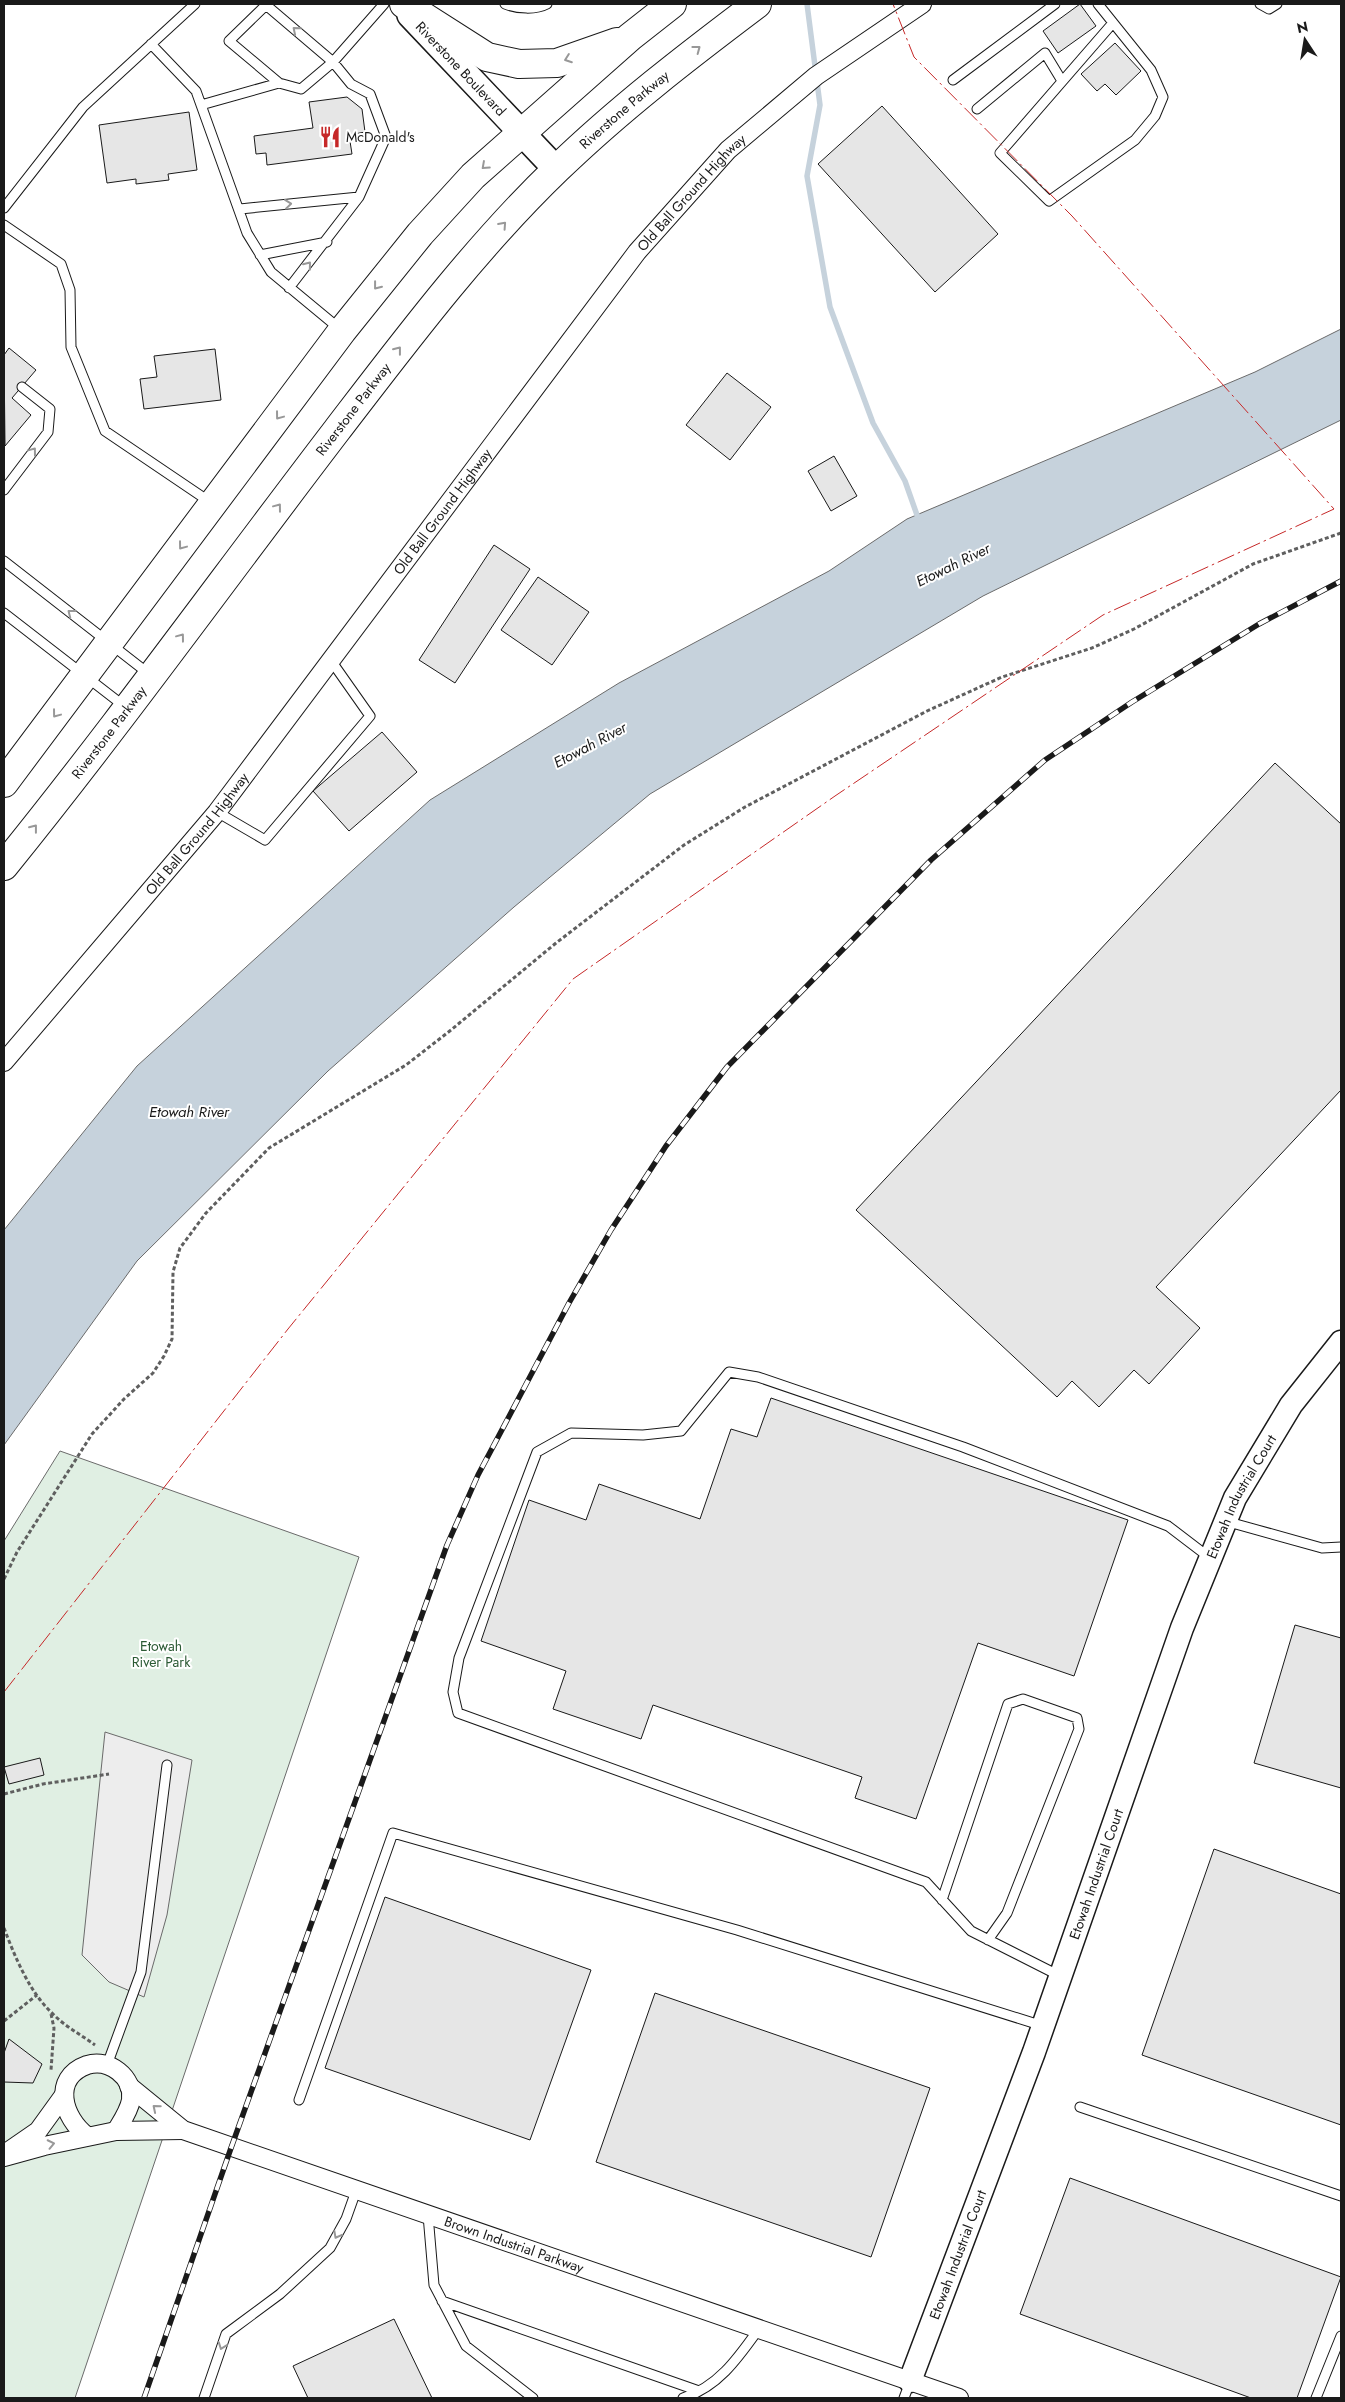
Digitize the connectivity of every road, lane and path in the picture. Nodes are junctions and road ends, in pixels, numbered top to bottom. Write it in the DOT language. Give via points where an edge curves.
graph roads {
  1 [pos="194,4"];
  2 [pos="384,4"];
  3 [pos="399,4"];
  4 [pos="404,4"];
  5 [pos="505,4"];
  6 [pos="547,4"];
  7 [pos="757,4"];
  8 [pos="922,4"];
  9 [pos="1055,4"];
  10 [pos="1098,4"];
  11 [pos="1260,4"];
  12 [pos="1277,4"];
  13 [pos="531,6"];
  14 [pos="665,6"];
  15 [pos="1112,24"];
  16 [pos="630,37"];
  17 [pos="151,44"];
  18 [pos="333,62"];
  19 [pos="953,80"];
  20 [pos="1062,81"];
  21 [pos="279,83"];
  22 [pos="201,105"];
  23 [pos="978,109"];
  24 [pos="522,133"];
  25 [pos="556,169"];
  26 [pos="359,197"];
  27 [pos="4,208"];
  28 [pos="240,209"];
  29 [pos="4,225"];
  30 [pos="327,242"];
  31 [pos="260,255"];
  32 [pos="290,288"];
  33 [pos="342,332"];
  34 [pos="22,387"];
  35 [pos="4,490"];
  36 [pos="213,504"];
  37 [pos="1341,532"];
  38 [pos="4,561"];
  39 [pos="4,613"];
  40 [pos="110,643"];
  41 [pos="332,662"];
  42 [pos="85,675"];
  43 [pos="152,676"];
  44 [pos="127,708"];
  45 [pos="4,783"];
  46 [pos="217,812"];
  47 [pos="4,866"];
  48 [pos="4,1062"];
  49 [pos="1339,1348"];
  50 [pos="1225,1521"];
  51 [pos="1341,1547"];
  52 [pos="1211,1558"];
  53 [pos="4,1579"];
  54 [pos="168,1765"];
  55 [pos="109,1774"];
  56 [pos="4,1794"];
  57 [pos="942,1900"];
  58 [pos="4,1928"];
  59 [pos="988,1940"];
  60 [pos="1061,1976"];
  61 [pos="37,1995"];
  62 [pos="51,2012"];
  63 [pos="4,2021"];
  64 [pos="1043,2026"];
  65 [pos="109,2058"];
  66 [pos="50,2074"];
  67 [pos="129,2086"];
  68 [pos="64,2095"];
  69 [pos="298,2100"];
  70 [pos="1080,2107"];
  71 [pos="183,2130"];
  72 [pos="116,2131"];
  73 [pos="87,2136"];
  74 [pos="4,2156"];
  75 [pos="356,2190"];
  76 [pos="1341,2196"];
  77 [pos="428,2215"];
  78 [pos="442,2301"];
  79 [pos="758,2330"];
  80 [pos="1341,2336"];
  81 [pos="907,2390"];
  82 [pos="699,2391"];
  83 [pos="204,2398"];
  84 [pos="533,2398"];
  85 [pos="683,2398"];
  86 [pos="958,2398"];
  87 [pos="1316,2398"];
  1 -- 17 [label="lane"];
  2 -- 18 [label="lane"];
  3 -- 24 [label="main road, Riverstone Boulevard"];
  16 -- 4 [label="main road, one-way" via="556,63 519,64 487,58"];
  5 -- 13 [label="lane"];
  6 -- 13 [label="lane"];
  25 -- 7 [label="main road, Riverstone Parkway, one-way" via="659,79"];
  8 -- 41 [label="street, Old Ball Ground Highway" via="816,76 728,150 631,260"];
  9 -- 19 [label="lane"];
  10 -- 15 [label="lane"];
  11 -- 12 [label="lane" via="1269,9"];
  14 -- 16 [label="main road"];
  15 -- 20 [label="lane"];
  15 -- 20 [label="lane" via="1151,70 1164,97 1155,116 1135,140 1049,201 1000,153"];
  16 -- 24 [label="main road"];
  17 -- 22 [label="lane" via="196,91"];
  17 -- 27 [label="lane" via="83,107"];
  18 -- 21 [label="lane" via="301,88"];
  18 -- 21 [label="lane, one-way" via="266,5 229,41"];
  18 -- 26 [label="lane" via="351,84 370,94 386,137"];
  20 -- 23 [label="lane" via="1045,53"];
  21 -- 22 [label="lane"];
  22 -- 28 [label="lane"];
  24 -- 25 [label="main road, Riverstone Boulevard"];
  24 -- 33 [label="main road, one-way" via="473,176 420,234"];
  43 -- 25 [label="main road, Riverstone Parkway, one-way" via="401,346 455,279"];
  28 -- 26 [label="lane, one-way"];
  26 -- 30 [label="lane"];
  28 -- 31 [label="lane"];
  29 -- 36 [label="lane" via="61,264 70,290 71,347 104,431"];
  30 -- 31 [label="lane"];
  32 -- 30 [label="lane, one-way"];
  31 -- 32 [label="lane" via="271,272"];
  32 -- 33 [label="lane"];
  33 -- 36 [label="main road, one-way"];
  35 -- 34 [label="lane, one-way" via="48,432 50,409"];
  36 -- 40 [label="main road, one-way"];
  37 -- 53 [label="path" via="1253,564 1134,629 1092,648 1002,677 936,707 745,807 684,845 406,1064 269,1148 206,1212 180,1248 174,1272 172,1339 164,1356 153,1373 124,1398 92,1434 17,1552"];
  40 -- 38 [label="lane, one-way"];
  39 -- 42 [label="lane"];
  40 -- 42 [label="main road"];
  40 -- 43 [label="lane"];
  41 -- 46 [label="street, Old Ball Ground Highway"];
  41 -- 46 [label="lane" via="370,716 265,840"];
  42 -- 44 [label="lane"];
  42 -- 45 [label="main road, one-way"];
  43 -- 44 [label="main road, Riverstone Parkway"];
  47 -- 44 [label="main road, Riverstone Parkway, one-way"];
  46 -- 48 [label="street, Old Ball Ground Highway"];
  49 -- 50 [label="street, Etowah Industrial Court" via="1291,1405 1235,1498"];
  50 -- 51 [label="lane" via="1322,1548"];
  50 -- 52 [label="street, Etowah Industrial Court"];
  52 -- 57 [label="lane" via="1168,1526 1150,1519 963,1447 758,1377 729,1372 682,1431 643,1435 571,1433 537,1452 459,1658 453,1692 458,1713 926,1882"];
  52 -- 60 [label="street, Etowah Industrial Court" via="1182,1628"];
  54 -- 65 [label="lane" via="141,1972"];
  55 -- 56 [label="path" via="43,1784"];
  57 -- 59 [label="lane" via="971,1931"];
  57 -- 59 [label="lane" via="1008,1704 1023,1699 1077,1718 1079,1728 1007,1913"];
  58 -- 61 [label="path"];
  59 -- 60 [label="lane"];
  60 -- 64 [label="street, Etowah Industrial Court"];
  61 -- 62 [label="path"];
  61 -- 63 [label="path"];
  62 -- 65 [label="path"];
  62 -- 66 [label="path" via="54,2048"];
  64 -- 69 [label="lane" via="736,1930 393,1833"];
  64 -- 81 [label="street, Etowah Industrial Court"];
  65 -- 67 [label="street"];
  65 -- 68 [label="street" via="76,2072"];
  71 -- 67 [label="street, Brown Industrial Parkway, one-way"];
  67 -- 72 [label="street" via="128,2111"];
  68 -- 73 [label="street" via="71,2121"];
  68 -- 74 [label="street" via="38,2131"];
  70 -- 76 [label="lane"];
  71 -- 72 [label="street"];
  71 -- 75 [label="street, Brown Industrial Parkway"];
  72 -- 73 [label="street"];
  74 -- 73 [label="street, one-way"];
  75 -- 77 [label="street, Brown Industrial Parkway"];
  75 -- 83 [label="lane, one-way" via="346,2219 330,2248 280,2294 226,2334"];
  77 -- 78 [label="lane" via="434,2285"];
  77 -- 79 [label="street, Brown Industrial Parkway"];
  78 -- 82 [label="lane"];
  78 -- 84 [label="lane" via="466,2346"];
  79 -- 81 [label="street, Brown Industrial Parkway"];
  79 -- 82 [label="lane" via="729,2370"];
  80 -- 87 [label="lane"];
  81 -- 86 [label="street"];
  82 -- 85 [label="lane"];
}
